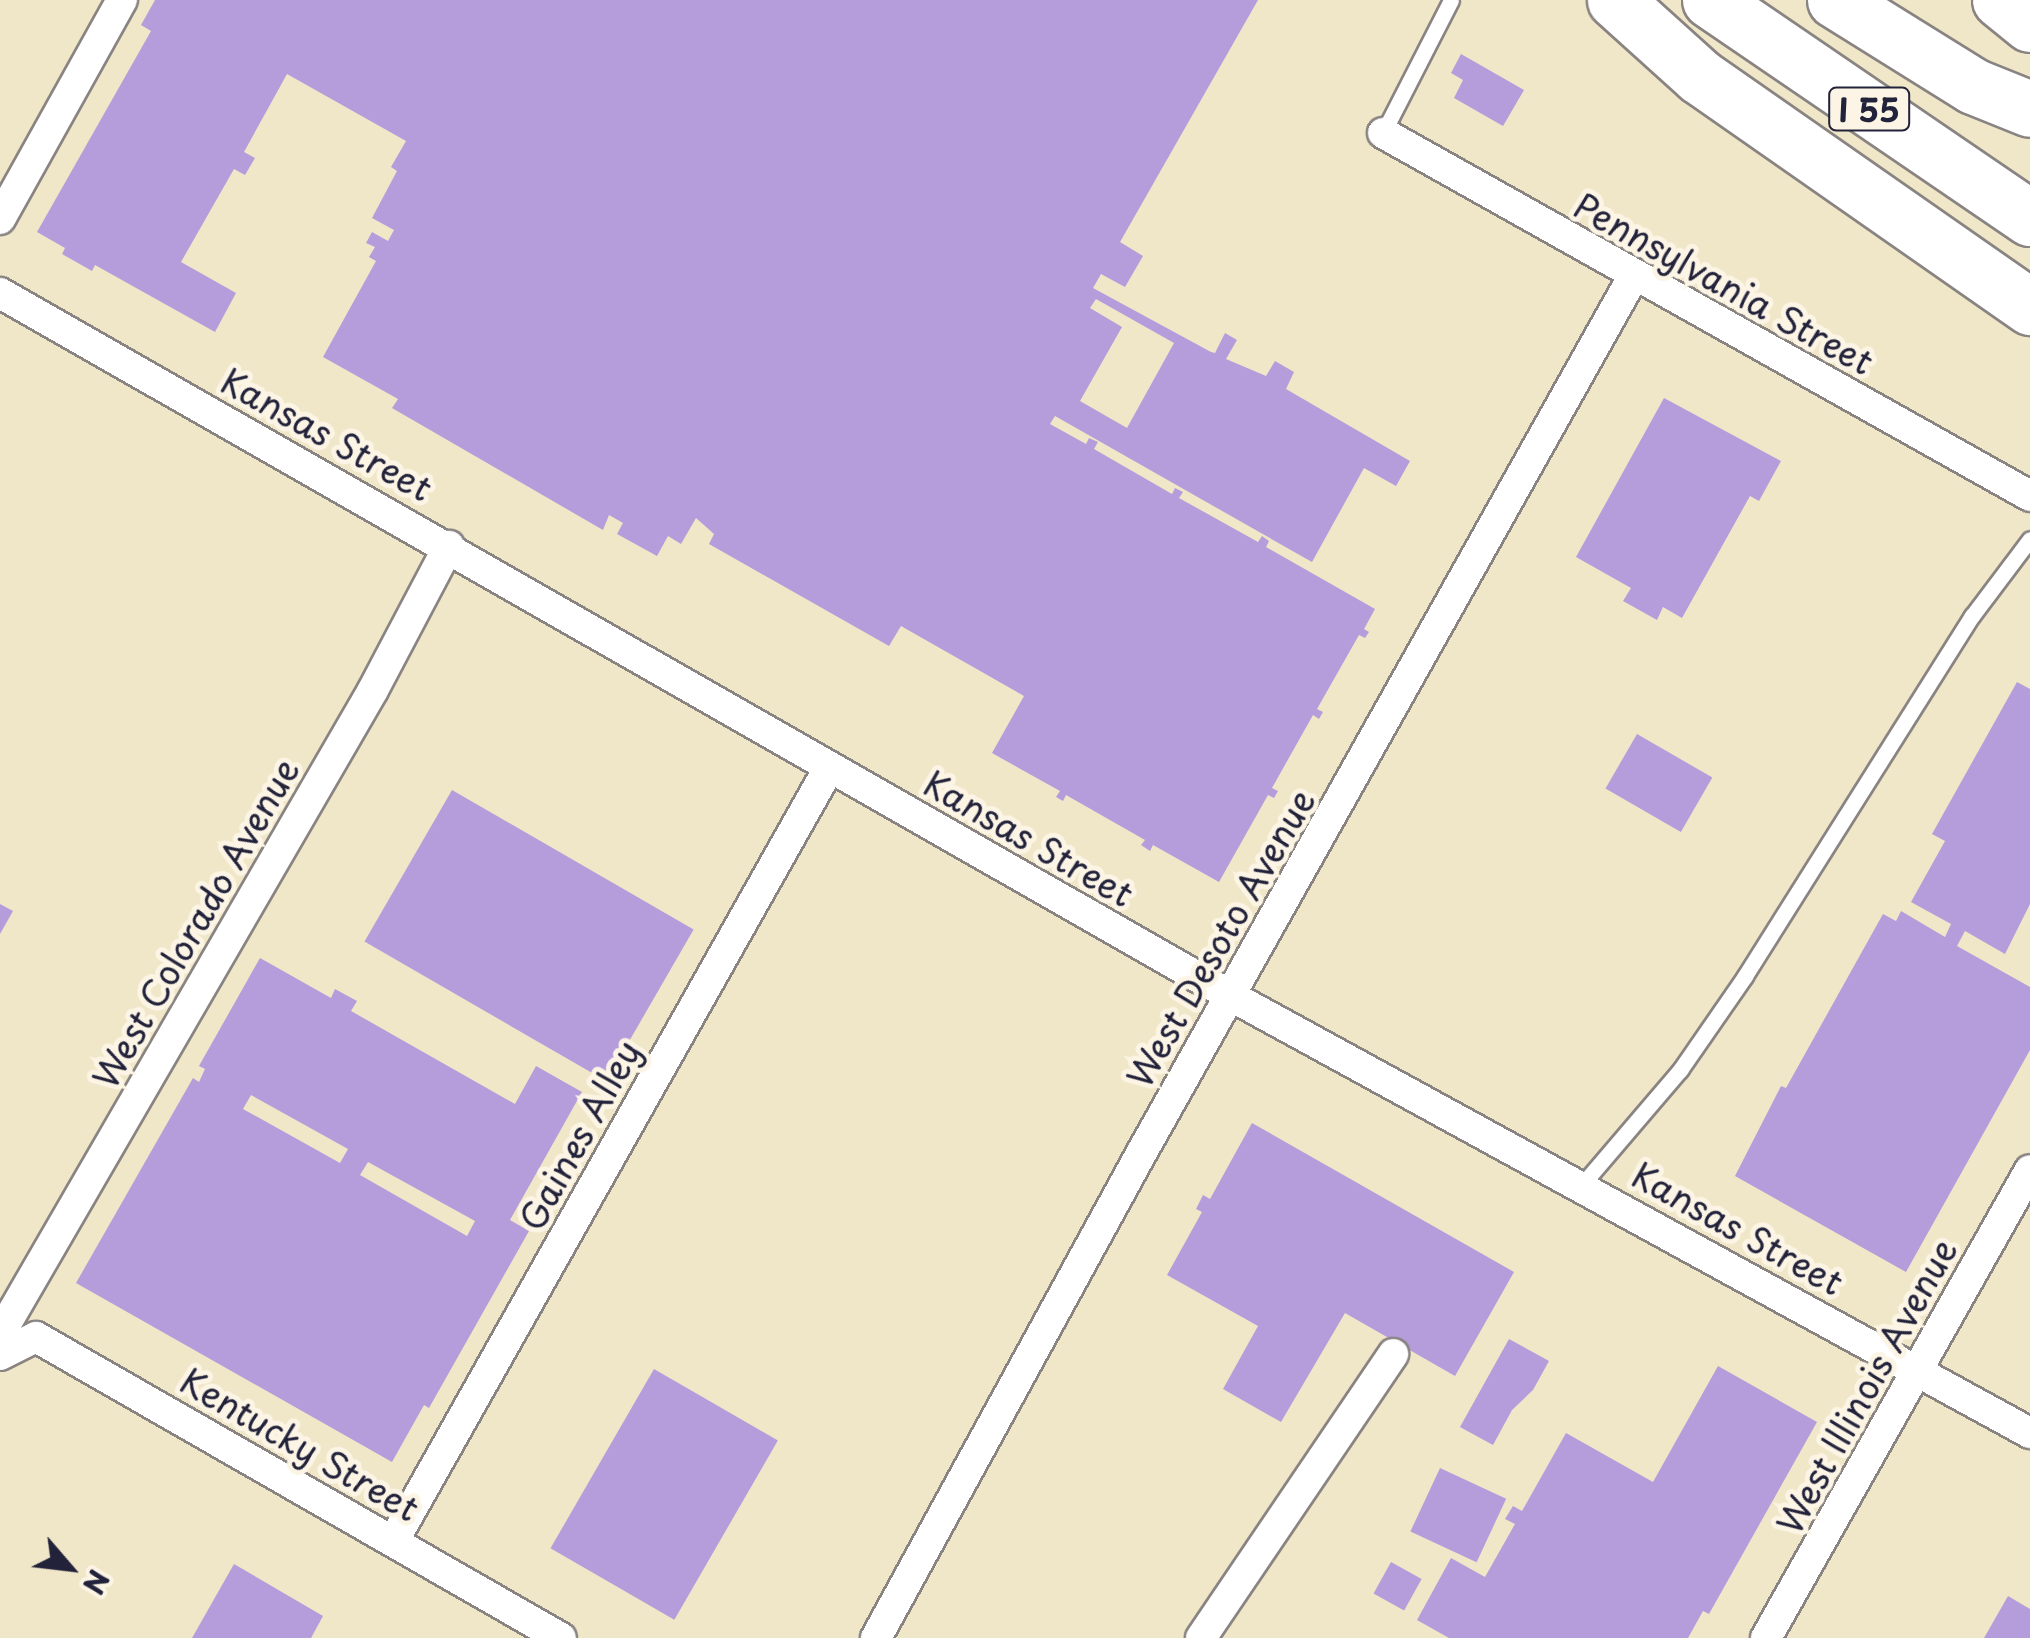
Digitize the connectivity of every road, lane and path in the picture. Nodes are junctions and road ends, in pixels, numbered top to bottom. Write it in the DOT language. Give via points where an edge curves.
graph roads {
  1 [pos="122,0"];
  2 [pos="1452,0"];
  3 [pos="1615,0"];
  4 [pos="1710,0"];
  5 [pos="1835,0"];
  6 [pos="2000,0"];
  7 [pos="2030,24"];
  8 [pos="2030,109"];
  9 [pos="1383,134"];
  10 [pos="2030,218"];
  11 [pos="0,219"];
  12 [pos="1634,277"];
  13 [pos="0,292"];
  14 [pos="2030,307"];
  15 [pos="2030,496"];
  16 [pos="2030,538"];
  17 [pos="449,546"];
  18 [pos="829,768"];
  19 [pos="1231,996"];
  20 [pos="2030,1170"];
  21 [pos="1581,1186"];
  22 [pos="0,1334"];
  23 [pos="1393,1354"];
  24 [pos="0,1356"];
  25 [pos="1920,1370"];
  26 [pos="2030,1433"];
  27 [pos="394,1540"];
  28 [pos="562,1638"];
  29 [pos="876,1638"];
  30 [pos="1201,1638"];
  31 [pos="1766,1638"];
  1 -- 11 [label="street"];
  2 -- 9 [label="lane"];
  3 -- 14 [label="highway" via="1700,76"];
  4 -- 10 [label="highway, I 55"];
  5 -- 8 [label="highway, I 55" via="1973,86"];
  6 -- 7 [label="highway"];
  9 -- 12 [label="street, Pennsylvania Street"];
  12 -- 15 [label="street, Pennsylvania Street"];
  12 -- 19 [label="street, West Desoto Avenue"];
  13 -- 17 [label="street, Kansas Street"];
  16 -- 21 [label="lane" via="1972,616 1691,1054"];
  17 -- 18 [label="street, Kansas Street"];
  17 -- 22 [label="street, West Colorado Avenue" via="373,690"];
  18 -- 19 [label="street, Kansas Street"];
  18 -- 27 [label="street, Gaines Alley"];
  19 -- 21 [label="street, Kansas Street"];
  19 -- 29 [label="street, West Desoto Avenue"];
  20 -- 25 [label="street, West Illinois Avenue"];
  21 -- 25 [label="street, Kansas Street"];
  23 -- 30 [label="street"];
  24 -- 27 [label="street, Kentucky Street" via="36,1337"];
  25 -- 26 [label="street, Kansas Street"];
  25 -- 31 [label="street, West Illinois Avenue"];
  27 -- 28 [label="street, Kentucky Street"];
}
